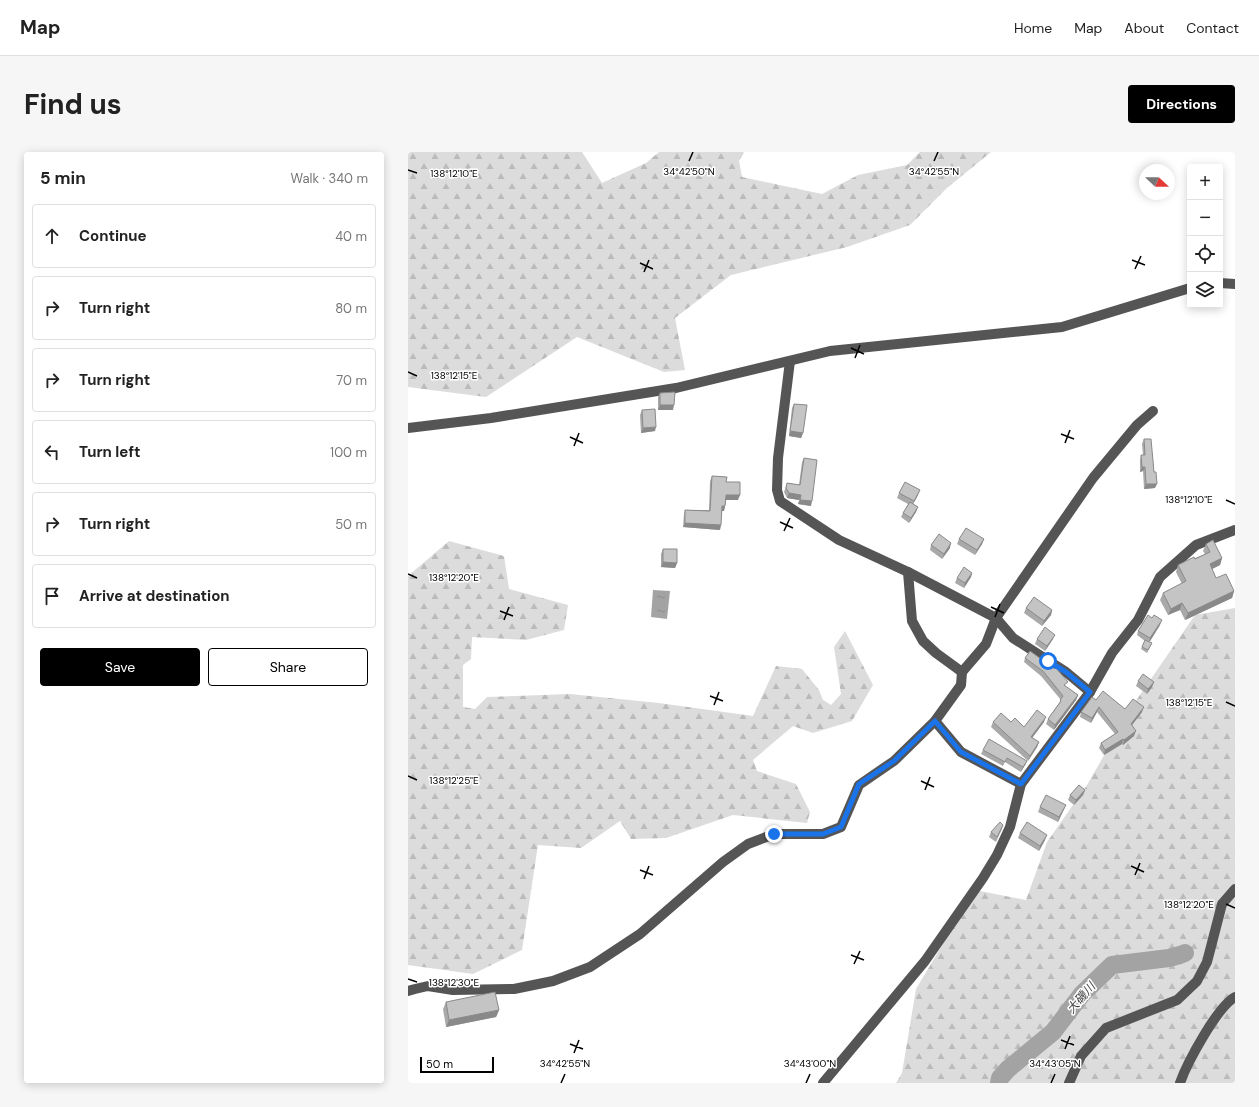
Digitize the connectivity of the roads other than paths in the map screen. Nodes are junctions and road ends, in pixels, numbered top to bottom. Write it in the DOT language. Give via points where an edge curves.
graph roads {
  1 [pos="1223,283"];
  2 [pos="1235,284"];
  3 [pos="1187,289"];
  4 [pos="790,361"];
  5 [pos="1153,411"];
  6 [pos="408,428"];
  7 [pos="1235,530"];
  8 [pos="908,572"];
  9 [pos="996,618"];
  10 [pos="962,672"];
  11 [pos="1090,692"];
  12 [pos="935,721"];
  13 [pos="1021,784"];
  14 [pos="1235,889"];
  15 [pos="408,991"];
  16 [pos="1235,997"];
  17 [pos="822,1083"];
  18 [pos="1069,1083"];
  19 [pos="1180,1083"];
  1 -- 2 [label="street"];
  3 -- 4 [label="street" via="1062,327 830,350"];
  4 -- 6 [label="street" via="676,388 491,418"];
  4 -- 8 [label="street" via="778,458 777,490 780,501 839,540"];
  5 -- 9 [label="street" via="1137,425 1093,478"];
  7 -- 11 [label="street" via="1196,545 1160,577 1138,620 1112,654"];
  8 -- 9 [label="street"];
  8 -- 10 [label="street" via="912,621 923,641"];
  9 -- 10 [label="street" via="986,644"];
  9 -- 11 [label="street" via="1013,638 1066,672"];
  10 -- 12 [label="street" via="961,685"];
  11 -- 13 [label="street"];
  12 -- 13 [label="street" via="961,752"];
  12 -- 15 [label="street" via="894,761 859,784 841,827 823,834 774,834 748,844 723,862 640,934 590,967 553,981 514,989 453,990 428,986"];
  13 -- 17 [label="street" via="1010,827 983,878 925,961"];
  14 -- 18 [label="street" via="1222,904 1207,962 1197,980 1177,1000 1106,1028 1081,1056"];
  16 -- 19 [label="street" via="1225,1005 1198,1044"];
}
